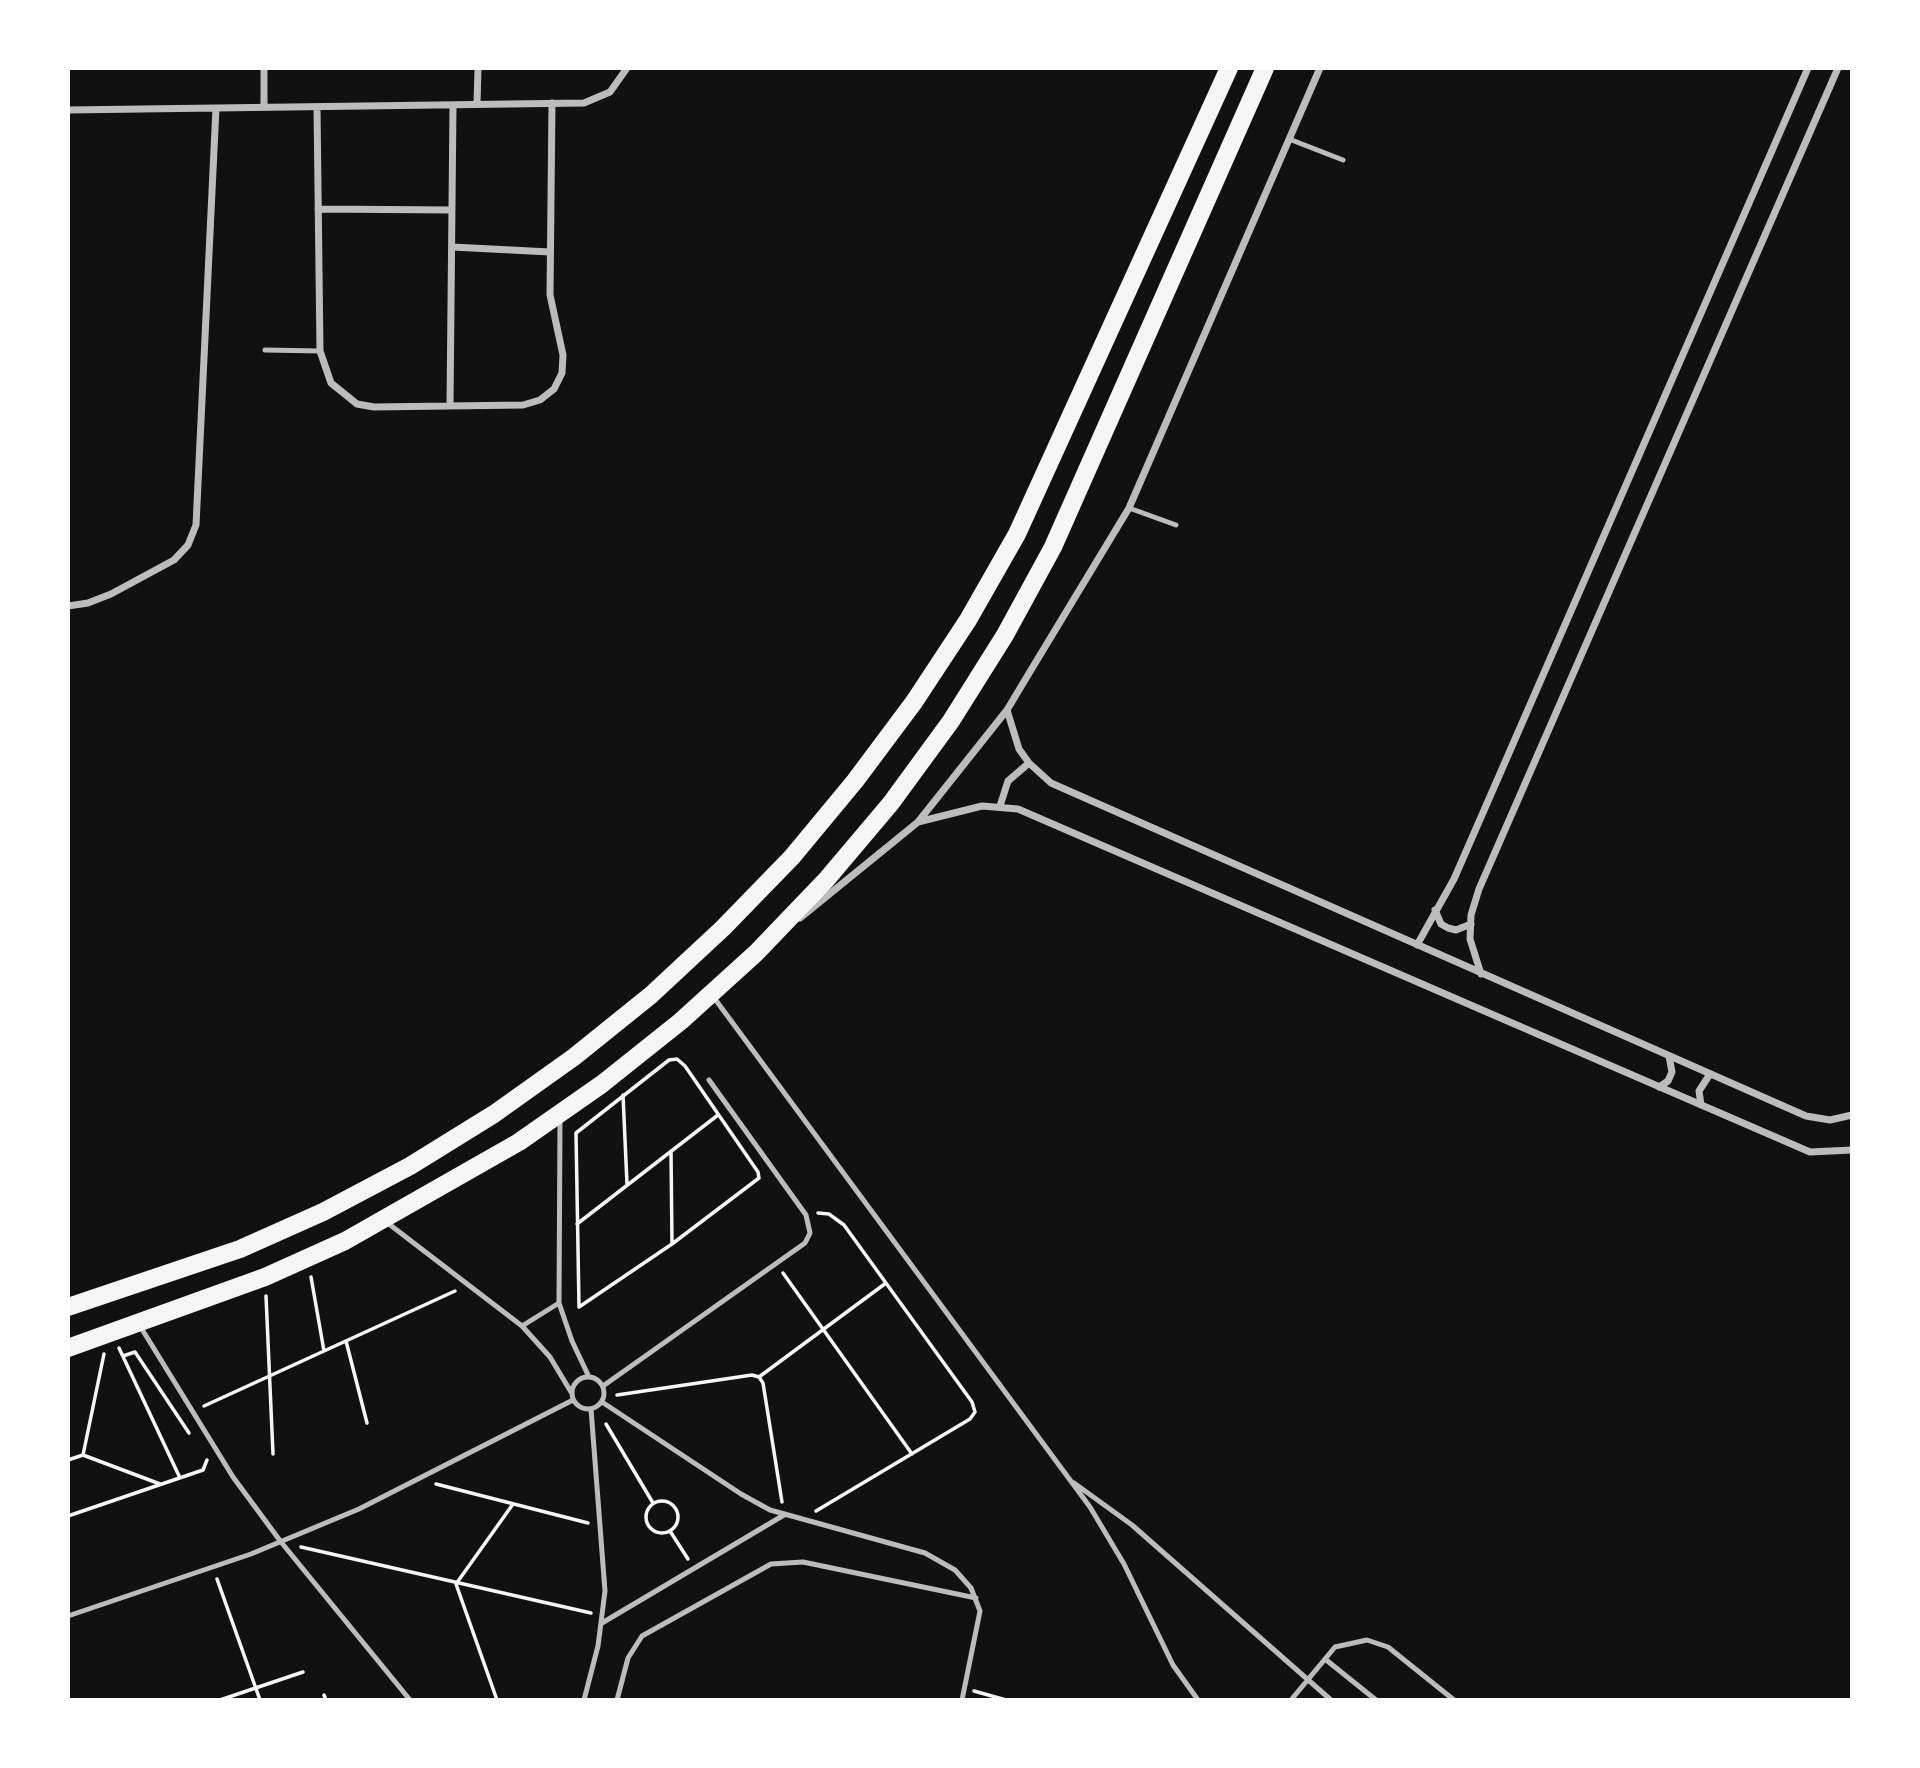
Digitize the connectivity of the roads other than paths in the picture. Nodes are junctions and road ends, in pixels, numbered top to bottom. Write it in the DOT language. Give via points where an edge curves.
graph roads {
  1 [pos="264,68"];
  2 [pos="478,68"];
  3 [pos="627,68"];
  4 [pos="1229,68"];
  5 [pos="1265,68"];
  6 [pos="1320,68"];
  7 [pos="1808,68"];
  8 [pos="1838,68"];
  9 [pos="552,103"];
  10 [pos="477,104"];
  11 [pos="453,105"];
  12 [pos="264,107"];
  13 [pos="317,107"];
  14 [pos="216,108"];
  15 [pos="68,110"];
  16 [pos="1289,139"];
  17 [pos="1343,160"];
  18 [pos="318,209"];
  19 [pos="452,210"];
  20 [pos="452,247"];
  21 [pos="550,252"];
  22 [pos="265,350"];
  23 [pos="320,351"];
  24 [pos="450,405"];
  25 [pos="1129,508"];
  26 [pos="1176,525"];
  27 [pos="68,606"];
  28 [pos="1007,710"];
  29 [pos="1029,763"];
  30 [pos="1000,806"];
  31 [pos="918,822"];
  32 [pos="1435,909"];
  33 [pos="1471,924"];
  34 [pos="1418,945"];
  35 [pos="756,953"];
  36 [pos="1481,974"];
  37 [pos="711,994"];
  38 [pos="1670,1056"];
  39 [pos="1710,1074"];
  40 [pos="709,1080"];
  41 [pos="1659,1087"];
  42 [pos="1701,1105"];
  43 [pos="560,1113"];
  44 [pos="1852,1115"];
  45 [pos="1852,1150"];
  46 [pos="383,1220"];
  47 [pos="559,1303"];
  48 [pos="68,1307"];
  49 [pos="139,1325"];
  50 [pos="522,1326"];
  51 [pos="68,1348"];
  52 [pos="589,1377"];
  53 [pos="603,1386"];
  54 [pos="571,1392"];
  55 [pos="573,1400"];
  56 [pos="598,1404"];
  57 [pos="1071,1481"];
  58 [pos="784,1515"];
  59 [pos="281,1542"];
  60 [pos="976,1598"];
  61 [pos="68,1616"];
  62 [pos="603,1619"];
  63 [pos="1325,1659"];
  64 [pos="1308,1680"];
  65 [pos="410,1700"];
  66 [pos="584,1700"];
  67 [pos="617,1700"];
  68 [pos="962,1700"];
  69 [pos="1198,1700"];
  70 [pos="1291,1700"];
  71 [pos="1331,1700"];
  72 [pos="1376,1700"];
  73 [pos="1454,1700"];
  1 -- 12 [label="street"];
  2 -- 10 [label="street"];
  3 -- 9 [label="street" via="610,92 584,103"];
  4 -- 48 [label="highway" via="1017,534 914,702 792,857 651,995 574,1057 462,1134 323,1212 240,1249"];
  5 -- 35 [label="highway" via="1053,547 1005,635 951,721 891,803"];
  6 -- 16 [label="street"];
  7 -- 32 [label="street" via="1454,879"];
  8 -- 33 [label="street" via="1479,889"];
  9 -- 10 [label="street"];
  9 -- 21 [label="street"];
  10 -- 11 [label="street"];
  11 -- 13 [label="street"];
  11 -- 19 [label="street"];
  12 -- 13 [label="street"];
  12 -- 14 [label="street"];
  13 -- 18 [label="street"];
  14 -- 15 [label="street"];
  14 -- 27 [label="street" via="196,525 188,545 174,560 111,594"];
  16 -- 17 [label="lane"];
  16 -- 25 [label="street"];
  18 -- 19 [label="street"];
  18 -- 23 [label="street"];
  19 -- 20 [label="street"];
  20 -- 21 [label="street"];
  20 -- 24 [label="street"];
  21 -- 24 [label="street" via="550,295 563,355 562,373 554,389 523,405"];
  22 -- 23 [label="lane"];
  23 -- 24 [label="street" via="331,383 357,404"];
  25 -- 26 [label="lane"];
  25 -- 28 [label="street"];
  28 -- 29 [label="street" via="1019,749"];
  28 -- 31 [label="street"];
  29 -- 30 [label="street" via="1007,780"];
  29 -- 34 [label="street" via="1051,782"];
  30 -- 31 [label="street"];
  30 -- 41 [label="street" via="1018,809"];
  31 -- 35 [label="street"];
  32 -- 33 [label="street" via="1441,924 1448,928"];
  32 -- 34 [label="street"];
  33 -- 36 [label="street"];
  34 -- 36 [label="street"];
  35 -- 37 [label="highway"];
  36 -- 38 [label="street"];
  37 -- 43 [label="highway"];
  37 -- 57 [label="lane"];
  38 -- 39 [label="street"];
  38 -- 41 [label="street" via="1672,1072"];
  39 -- 42 [label="street" via="1699,1091"];
  39 -- 44 [label="street" via="1806,1116 1830,1120"];
  40 -- 53 [label="lane" via="806,1214 811,1226 808,1238"];
  41 -- 42 [label="street"];
  42 -- 45 [label="street" via="1810,1152"];
  43 -- 46 [label="highway" via="519,1142"];
  43 -- 47 [label="lane"];
  46 -- 49 [label="highway" via="265,1277"];
  46 -- 50 [label="lane"];
  47 -- 50 [label="lane"];
  47 -- 52 [label="lane"];
  49 -- 51 [label="highway"];
  49 -- 59 [label="lane" via="233,1477"];
  50 -- 54 [label="lane" via="550,1357"];
  52 -- 53 [label="lane"];
  52 -- 54 [label="lane" via="581,1378"];
  53 -- 56 [label="lane"];
  54 -- 55 [label="lane"];
  55 -- 56 [label="lane" via="584,1409"];
  55 -- 59 [label="lane" via="359,1509"];
  56 -- 58 [label="lane" via="741,1494"];
  56 -- 62 [label="lane"];
  57 -- 64 [label="lane" via="1132,1525"];
  57 -- 69 [label="lane" via="1108,1535 1159,1639"];
  58 -- 60 [label="lane" via="936,1557 964,1578"];
  58 -- 62 [label="lane"];
  59 -- 61 [label="lane"];
  59 -- 65 [label="lane"];
  60 -- 67 [label="lane" via="803,1562 771,1564 642,1636 628,1658"];
  60 -- 68 [label="lane" via="980,1611"];
  62 -- 66 [label="lane"];
  63 -- 64 [label="lane"];
  63 -- 72 [label="lane"];
  63 -- 73 [label="lane" via="1345,1643 1378,1643"];
  64 -- 70 [label="lane"];
  64 -- 71 [label="lane"];
}
